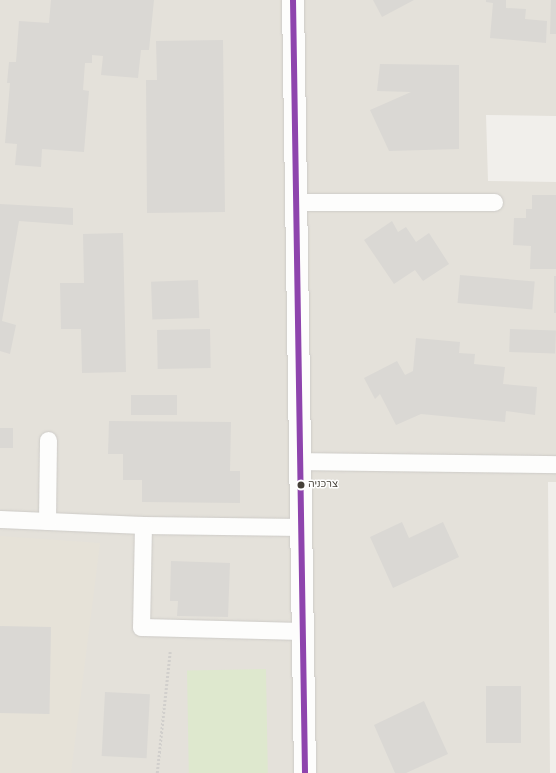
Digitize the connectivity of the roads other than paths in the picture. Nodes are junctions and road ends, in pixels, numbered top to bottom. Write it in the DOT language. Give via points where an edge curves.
graph roads {
  1 [pos="292,6"];
  2 [pos="296,202"];
  3 [pos="494,202"];
  4 [pos="48,440"];
  5 [pos="300,461"];
  6 [pos="556,464"];
  7 [pos="0,519"];
  8 [pos="47,521"];
  9 [pos="142,525"];
  10 [pos="302,527"];
  11 [pos="303,631"];
  12 [pos="305,773"];
  1 -- 2 [label="street"];
  2 -- 3 [label="lane"];
  2 -- 5 [label="street"];
  4 -- 8 [label="lane"];
  5 -- 6 [label="lane"];
  5 -- 10 [label="street"];
  7 -- 8 [label="lane"];
  8 -- 9 [label="lane"];
  9 -- 10 [label="lane"];
  9 -- 11 [label="lane" via="142,627"];
  10 -- 11 [label="street"];
  11 -- 12 [label="street"];
}
